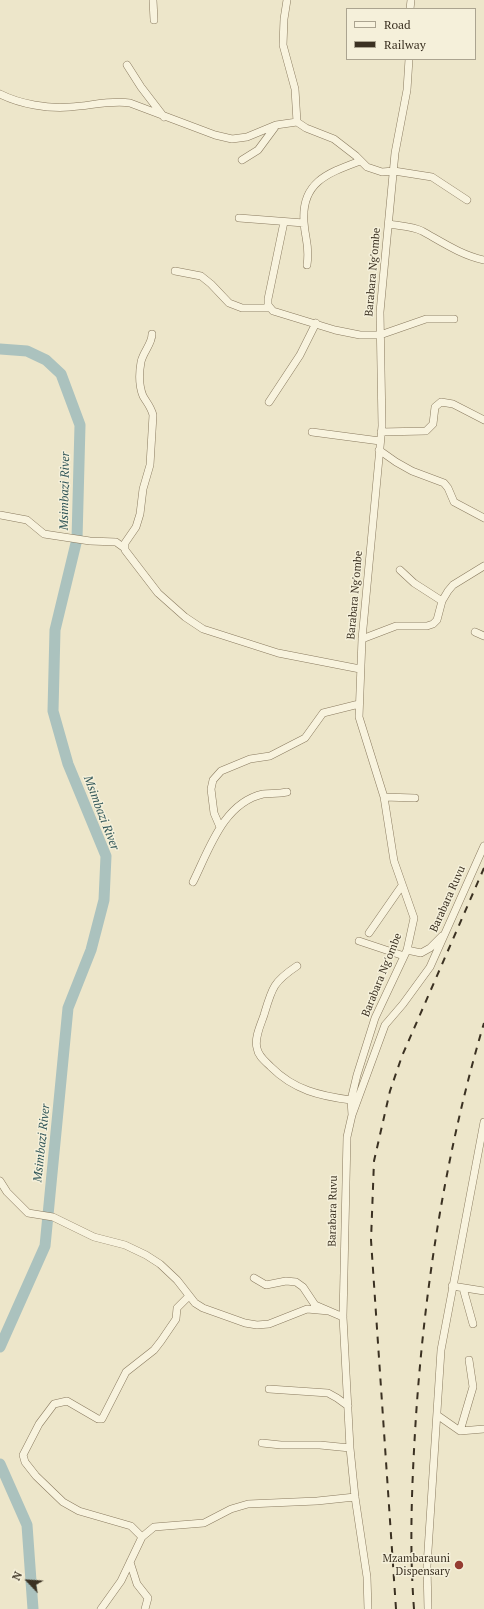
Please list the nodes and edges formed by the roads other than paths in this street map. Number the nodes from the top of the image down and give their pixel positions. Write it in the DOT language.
graph roads {
  1 [pos="153,0"];
  2 [pos="287,0"];
  3 [pos="154,20"];
  4 [pos="409,60"];
  5 [pos="127,65"];
  6 [pos="0,94"];
  7 [pos="165,117"];
  8 [pos="297,122"];
  9 [pos="276,125"];
  10 [pos="242,160"];
  11 [pos="360,161"];
  12 [pos="394,171"];
  13 [pos="467,200"];
  14 [pos="240,218"];
  15 [pos="284,222"];
  16 [pos="304,223"];
  17 [pos="389,224"];
  18 [pos="484,260"];
  19 [pos="307,265"];
  20 [pos="176,270"];
  21 [pos="270,308"];
  22 [pos="454,319"];
  23 [pos="316,323"];
  24 [pos="152,334"];
  25 [pos="380,334"];
  26 [pos="270,402"];
  27 [pos="484,420"];
  28 [pos="312,432"];
  29 [pos="381,432"];
  30 [pos="380,441"];
  31 [pos="379,450"];
  32 [pos="0,515"];
  33 [pos="484,518"];
  34 [pos="123,547"];
  35 [pos="484,566"];
  36 [pos="400,570"];
  37 [pos="442,601"];
  38 [pos="475,632"];
  39 [pos="484,636"];
  40 [pos="362,639"];
  41 [pos="360,670"];
  42 [pos="359,704"];
  43 [pos="287,792"];
  44 [pos="384,797"];
  45 [pos="415,798"];
  46 [pos="220,828"];
  47 [pos="484,846"];
  48 [pos="193,882"];
  49 [pos="402,887"];
  50 [pos="369,933"];
  51 [pos="445,933"];
  52 [pos="359,942"];
  53 [pos="405,953"];
  54 [pos="297,966"];
  55 [pos="351,1100"];
  56 [pos="352,1115"];
  57 [pos="484,1122"];
  58 [pos="0,1181"];
  59 [pos="254,1278"];
  60 [pos="452,1286"];
  61 [pos="463,1288"];
  62 [pos="484,1291"];
  63 [pos="190,1296"];
  64 [pos="329,1311"];
  65 [pos="343,1317"];
  66 [pos="473,1324"];
  67 [pos="469,1360"];
  68 [pos="269,1389"];
  69 [pos="348,1406"];
  70 [pos="437,1415"];
  71 [pos="484,1429"];
  72 [pos="460,1431"];
  73 [pos="262,1443"];
  74 [pos="350,1448"];
  75 [pos="355,1497"];
  76 [pos="142,1537"];
  77 [pos="130,1562"];
  78 [pos="101,1609"];
  79 [pos="145,1609"];
  80 [pos="368,1609"];
  81 [pos="428,1609"];
  1 -- 3 [label="street"];
  2 -- 8 [label="street"];
  4 -- 12 [label="street, Barabara Ng'ombe"];
  5 -- 7 [label="street"];
  6 -- 7 [label="street"];
  7 -- 9 [label="street"];
  8 -- 9 [label="street"];
  8 -- 11 [label="street"];
  9 -- 10 [label="street"];
  11 -- 12 [label="street"];
  11 -- 16 [label="street"];
  12 -- 13 [label="street"];
  12 -- 17 [label="street, Barabara Ng'ombe"];
  14 -- 15 [label="street"];
  15 -- 16 [label="street"];
  15 -- 21 [label="street"];
  16 -- 19 [label="street"];
  17 -- 18 [label="street"];
  17 -- 25 [label="street, Barabara Ng'ombe"];
  20 -- 21 [label="street"];
  21 -- 23 [label="street"];
  22 -- 25 [label="street"];
  23 -- 25 [label="street"];
  23 -- 26 [label="street"];
  24 -- 34 [label="street"];
  25 -- 29 [label="street, Barabara Ng'ombe"];
  27 -- 29 [label="street"];
  28 -- 30 [label="street"];
  29 -- 30 [label="street, Barabara Ng'ombe"];
  30 -- 31 [label="street, Barabara Ng'ombe"];
  31 -- 33 [label="street"];
  31 -- 40 [label="street, Barabara Ng'ombe"];
  32 -- 34 [label="street"];
  34 -- 41 [label="street"];
  35 -- 37 [label="street"];
  36 -- 37 [label="street"];
  37 -- 40 [label="street"];
  38 -- 39 [label="street"];
  40 -- 41 [label="street, Barabara Ng'ombe"];
  41 -- 42 [label="street, Barabara Ng'ombe"];
  42 -- 44 [label="street, Barabara Ng'ombe"];
  42 -- 46 [label="street"];
  43 -- 46 [label="street"];
  44 -- 45 [label="street"];
  44 -- 49 [label="street, Barabara Ng'ombe"];
  46 -- 48 [label="street"];
  47 -- 51 [label="street, Barabara Ruvu"];
  49 -- 50 [label="street"];
  49 -- 53 [label="street, Barabara Ng'ombe"];
  51 -- 53 [label="street"];
  51 -- 56 [label="street, Barabara Ruvu"];
  52 -- 53 [label="street"];
  53 -- 55 [label="street, Barabara Ng'ombe"];
  54 -- 55 [label="street"];
  55 -- 56 [label="street, Barabara Ng'ombe"];
  56 -- 65 [label="street, Barabara Ruvu"];
  57 -- 60 [label="street"];
  58 -- 63 [label="street"];
  59 -- 64 [label="street"];
  60 -- 61 [label="street"];
  60 -- 70 [label="street"];
  61 -- 62 [label="street"];
  61 -- 66 [label="street"];
  63 -- 64 [label="street"];
  63 -- 76 [label="street"];
  64 -- 65 [label="street"];
  65 -- 69 [label="street, Barabara Ruvu"];
  67 -- 72 [label="street"];
  68 -- 69 [label="street"];
  69 -- 74 [label="street, Barabara Ruvu"];
  70 -- 72 [label="street"];
  70 -- 81 [label="street"];
  71 -- 72 [label="street"];
  73 -- 74 [label="street"];
  74 -- 75 [label="street, Barabara Ruvu"];
  75 -- 76 [label="street"];
  75 -- 80 [label="street, Barabara Ruvu"];
  76 -- 77 [label="street"];
  77 -- 78 [label="street"];
  77 -- 79 [label="street"];
}
